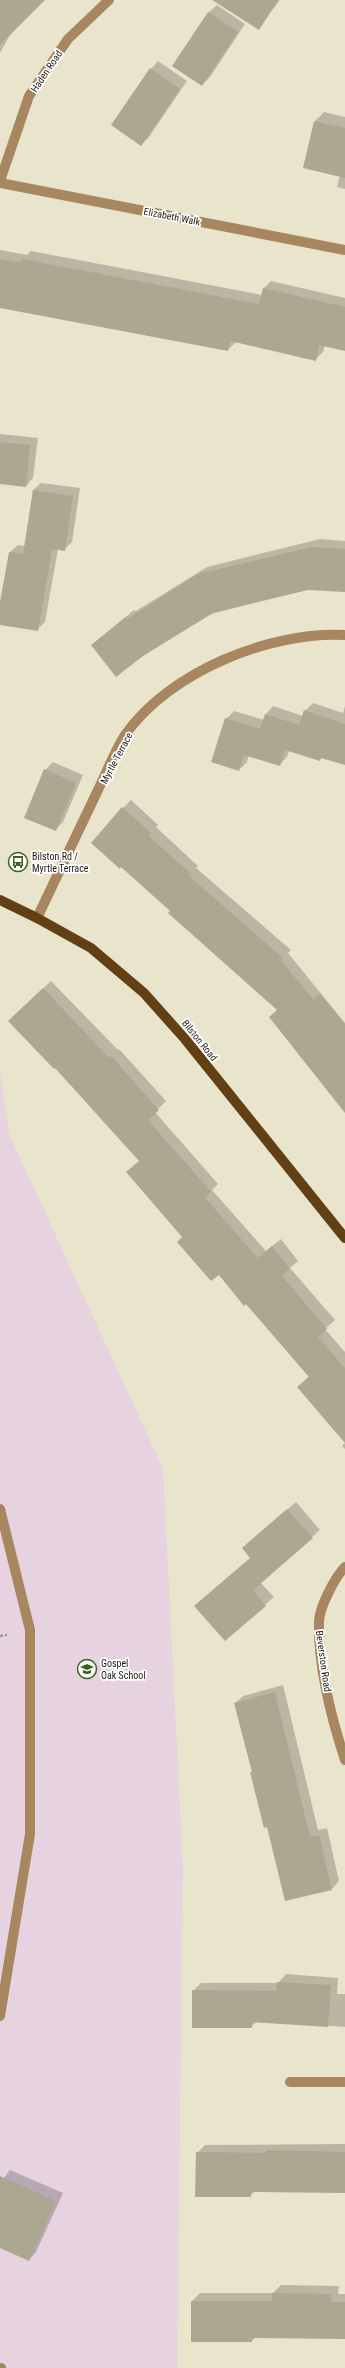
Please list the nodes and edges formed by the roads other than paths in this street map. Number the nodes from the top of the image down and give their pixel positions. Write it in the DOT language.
graph roads {
  1 [pos="109,0"];
  2 [pos="0,182"];
  3 [pos="345,250"];
  4 [pos="345,635"];
  5 [pos="0,900"];
  6 [pos="37,918"];
  7 [pos="345,1238"];
  8 [pos="0,1509"];
  9 [pos="345,1567"];
  10 [pos="345,1760"];
  11 [pos="0,2016"];
  12 [pos="290,2082"];
  13 [pos="345,2082"];
  1 -- 2 [label="street, Haden Road"];
  2 -- 3 [label="street, Elizabeth Walk"];
  4 -- 6 [label="street, Myrtle Terrace"];
  5 -- 6 [label="main road, Bilston Road"];
  6 -- 7 [label="main road, Bilston Road"];
  8 -- 11 [label="street"];
  9 -- 10 [label="street, Beverston Road"];
  12 -- 13 [label="street"];
}
